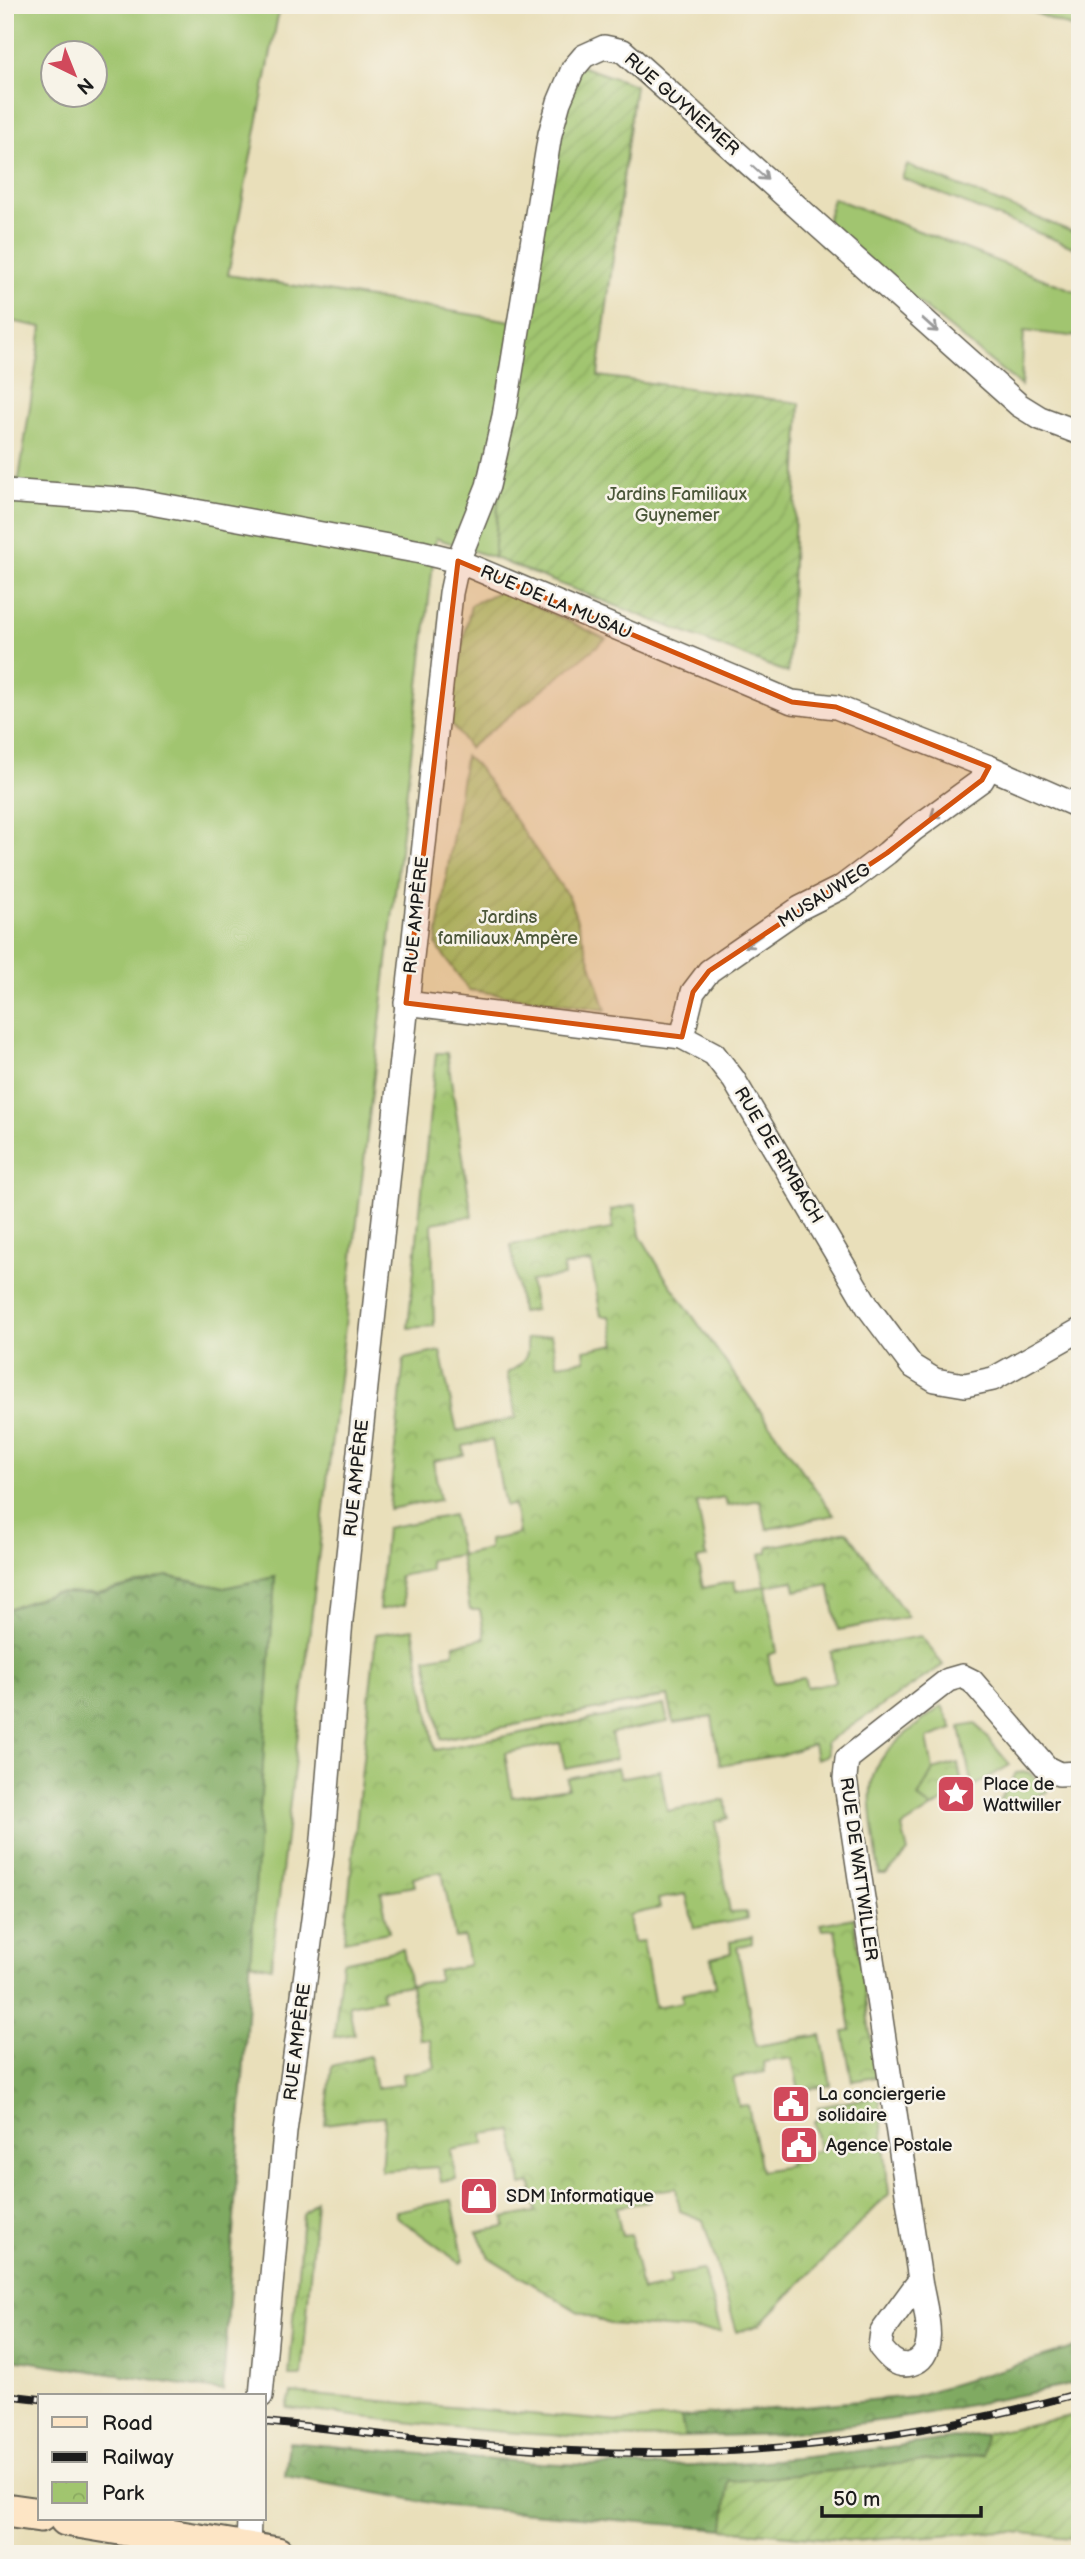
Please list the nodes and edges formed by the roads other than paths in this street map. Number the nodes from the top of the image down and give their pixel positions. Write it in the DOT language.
graph roads {
  1 [pos="1080,433"];
  2 [pos="5,491"];
  3 [pos="458,561"];
  4 [pos="989,767"];
  5 [pos="1080,807"];
  6 [pos="406,1003"];
  7 [pos="682,1037"];
  8 [pos="1080,1330"];
  9 [pos="1080,1773"];
  10 [pos="920,2280"];
  11 [pos="261,2394"];
  12 [pos="5,2510"];
  13 [pos="38,2515"];
  14 [pos="75,2520"];
  15 [pos="258,2540"];
  3 -- 1 [label="street, RUE GUYNEMER, one-way"];
  2 -- 3 [label="street, RUE DE LA MUSAU"];
  3 -- 4 [label="street, RUE DE LA MUSAU"];
  3 -- 6 [label="street, RUE AMPÈRE"];
  4 -- 5 [label="street, RUE DE LA MUSAU"];
  4 -- 7 [label="street, MUSAUWEG, one-way"];
  6 -- 7 [label="street, RUE DE RIMBACH"];
  6 -- 11 [label="street, RUE AMPÈRE"];
  7 -- 8 [label="street, RUE DE RIMBACH"];
  9 -- 10 [label="street, RUE DE WATTWILLER"];
  12 -- 13 [label="main road"];
  14 -- 15 [label="main road"];
}
